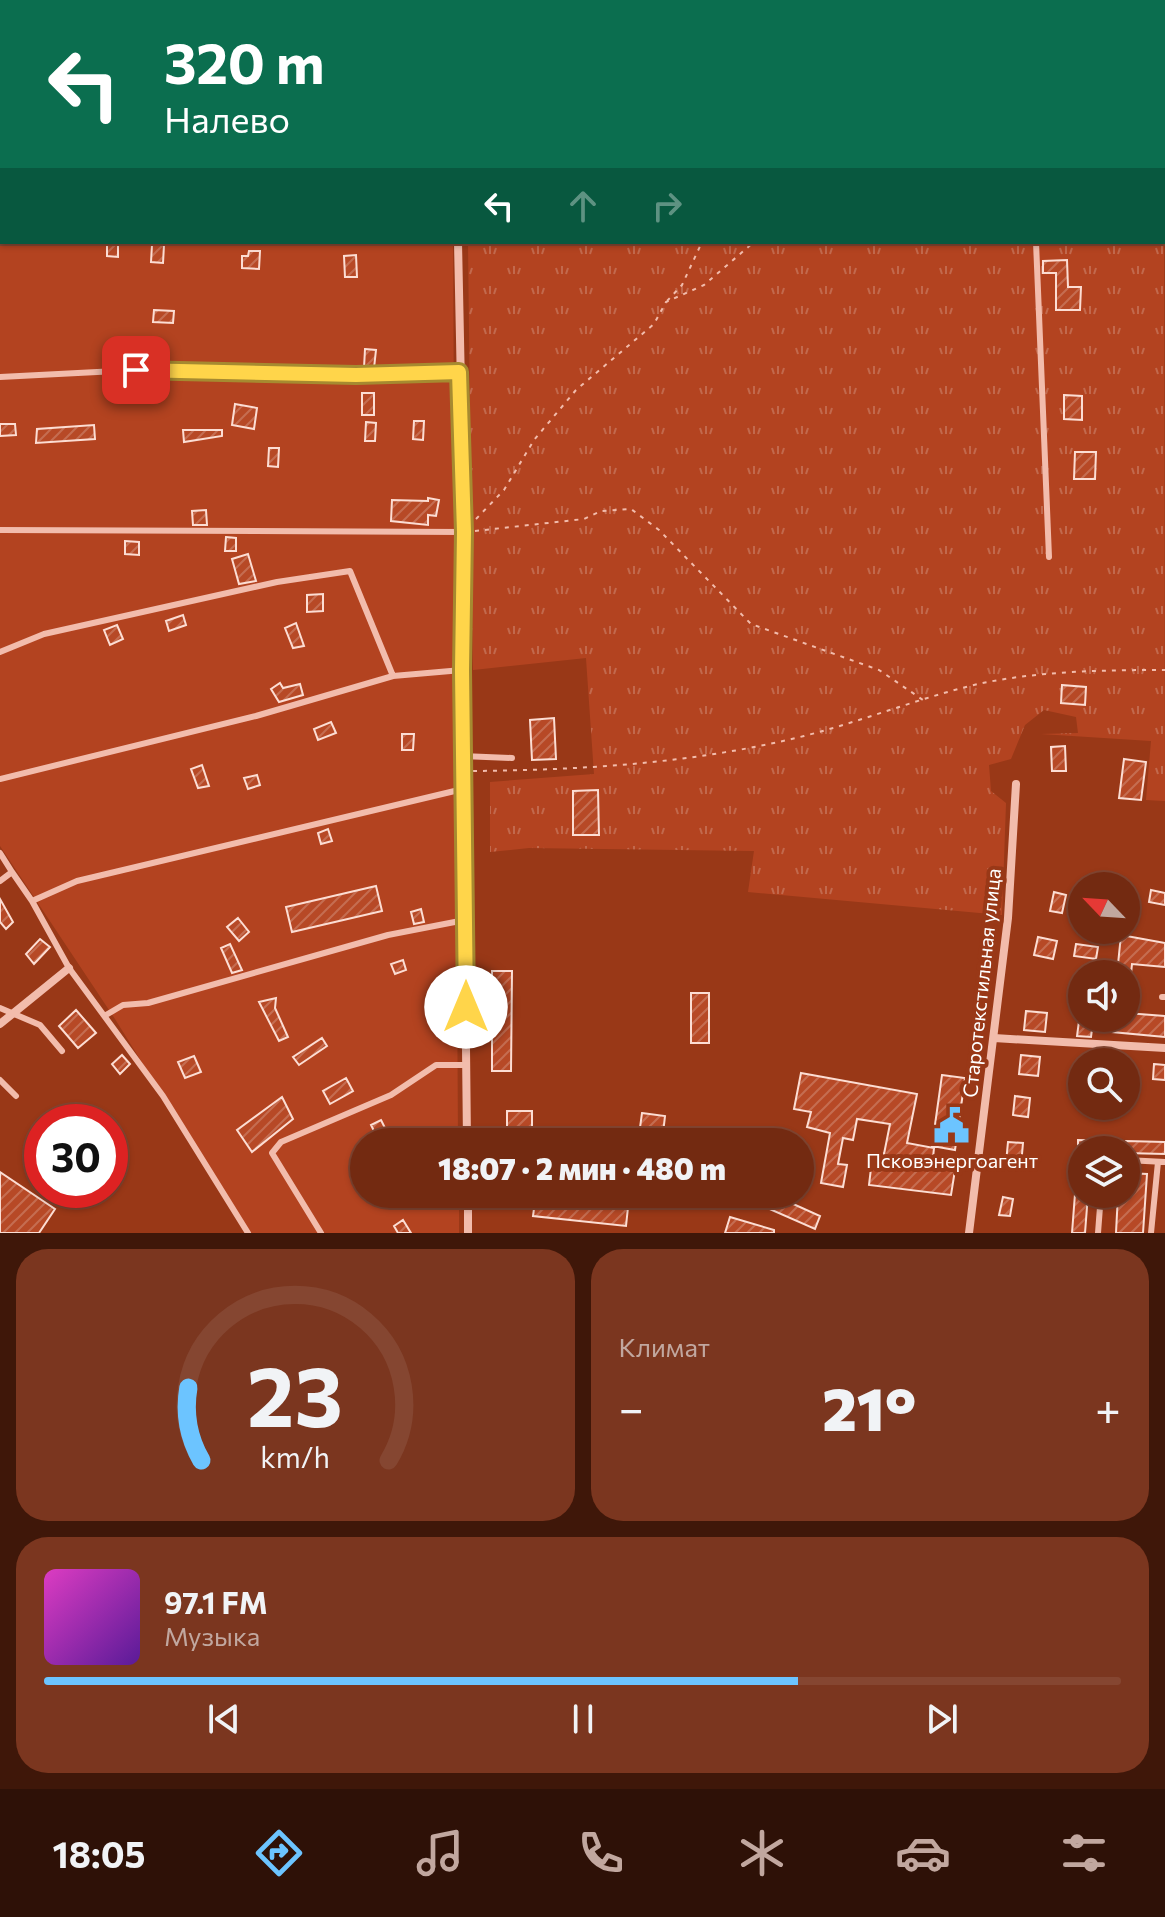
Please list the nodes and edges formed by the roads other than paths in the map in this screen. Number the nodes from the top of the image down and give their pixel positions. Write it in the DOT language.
graph roads {
  1 [pos="458,244"];
  2 [pos="1036,244"];
  3 [pos="459,372"];
  4 [pos="0,377"];
  5 [pos="0,530"];
  6 [pos="464,532"];
  7 [pos="1049,557"];
  8 [pos="0,652"];
  9 [pos="462,670"];
  10 [pos="393,676"];
  11 [pos="462,756"];
  12 [pos="512,758"];
  13 [pos="0,779"];
  14 [pos="1016,784"];
  15 [pos="463,789"];
  16 [pos="0,853"];
  17 [pos="12,872"];
  18 [pos="0,881"];
  19 [pos="32,901"];
  20 [pos="466,920"];
  21 [pos="69,968"];
  22 [pos="0,1008"];
  23 [pos="13,1013"];
  24 [pos="106,1015"];
  25 [pos="0,1024"];
  26 [pos="994,1038"];
  27 [pos="1165,1048"];
  28 [pos="62,1051"];
  29 [pos="466,1065"];
  30 [pos="0,1080"];
  31 [pos="16,1096"];
  32 [pos="467,1128"];
  33 [pos="1140,1161"];
  34 [pos="1161,1162"];
  35 [pos="468,1208"];
  36 [pos="1100,1208"];
  37 [pos="248,1233"];
  38 [pos="321,1233"];
  39 [pos="468,1233"];
  40 [pos="969,1233"];
  41 [pos="1098,1233"];
  42 [pos="1151,1233"];
  1 -- 3 [label="street"];
  2 -- 7 [label="lane"];
  3 -- 4 [label="lane"];
  3 -- 6 [label="street"];
  5 -- 6 [label="lane"];
  6 -- 9 [label="street"];
  8 -- 10 [label="lane"];
  9 -- 10 [label="lane"];
  9 -- 11 [label="street"];
  10 -- 13 [label="lane"];
  11 -- 12 [label="lane"];
  11 -- 15 [label="street"];
  14 -- 26 [label="street, Старотекстильная улица"];
  15 -- 19 [label="lane"];
  15 -- 20 [label="street"];
  16 -- 17 [label="lane"];
  17 -- 18 [label="lane"];
  17 -- 19 [label="lane"];
  19 -- 21 [label="lane"];
  20 -- 24 [label="lane"];
  20 -- 29 [label="street"];
  21 -- 23 [label="street"];
  21 -- 24 [label="lane"];
  22 -- 23 [label="lane"];
  23 -- 25 [label="street"];
  23 -- 28 [label="lane"];
  24 -- 37 [label="lane"];
  26 -- 27 [label="street"];
  26 -- 40 [label="street, Старотекстильная улица"];
  29 -- 32 [label="street"];
  29 -- 38 [label="lane"];
  30 -- 31 [label="lane"];
  33 -- 34 [label="lane"];
  34 -- 42 [label="lane"];
  35 -- 39 [label="street"];
  36 -- 41 [label="lane"];
}
